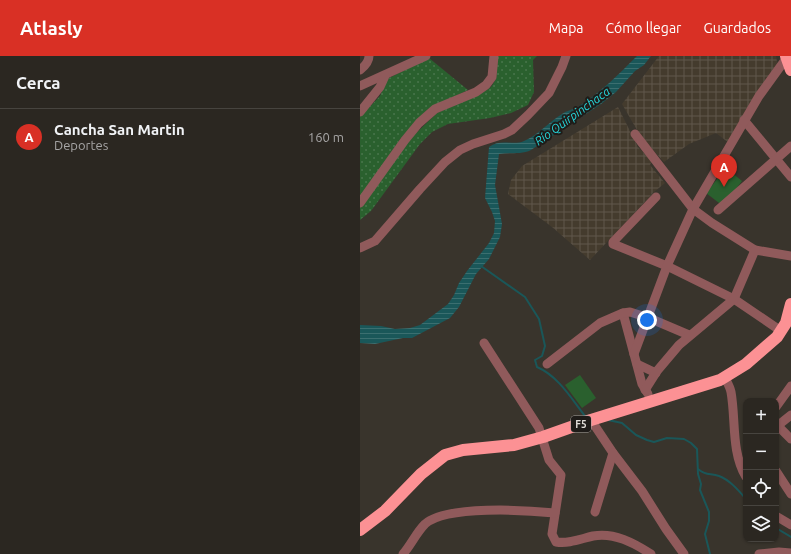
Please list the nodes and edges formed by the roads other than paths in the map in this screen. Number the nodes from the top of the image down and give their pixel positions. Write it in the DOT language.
graph roads {
  1 [pos="369,56"];
  2 [pos="426,56"];
  3 [pos="494,56"];
  4 [pos="566,56"];
  5 [pos="787,57"];
  6 [pos="360,70"];
  7 [pos="791,70"];
  8 [pos="385,76"];
  9 [pos="360,86"];
  10 [pos="360,112"];
  11 [pos="744,120"];
  12 [pos="635,134"];
  13 [pos="791,146"];
  14 [pos="777,159"];
  15 [pos="791,177"];
  16 [pos="656,197"];
  17 [pos="360,203"];
  18 [pos="693,209"];
  19 [pos="718,210"];
  20 [pos="360,248"];
  21 [pos="755,250"];
  22 [pos="791,256"];
  23 [pos="667,266"];
  24 [pos="734,299"];
  25 [pos="791,304"];
  26 [pos="623,313"];
  27 [pos="649,318"];
  28 [pos="781,331"];
  29 [pos="689,335"];
  30 [pos="484,343"];
  31 [pos="634,354"];
  32 [pos="548,364"];
  33 [pos="637,364"];
  34 [pos="656,373"];
  35 [pos="725,378"];
  36 [pos="791,386"];
  37 [pos="645,390"];
  38 [pos="652,402"];
  39 [pos="779,403"];
  40 [pos="791,415"];
  41 [pos="591,420"];
  42 [pos="779,424"];
  43 [pos="779,428"];
  44 [pos="543,437"];
  45 [pos="791,439"];
  46 [pos="613,453"];
  47 [pos="743,472"];
  48 [pos="779,476"];
  49 [pos="791,494"];
  50 [pos="595,512"];
  51 [pos="555,513"];
  52 [pos="779,518"];
  53 [pos="791,525"];
  54 [pos="360,530"];
  55 [pos="791,553"];
  56 [pos="403,554"];
  57 [pos="651,554"];
  58 [pos="684,554"];
  59 [pos="759,554"];
  1 -- 6 [label="street"];
  2 -- 8 [label="street"];
  3 -- 17 [label="street"];
  4 -- 20 [label="street"];
  5 -- 7 [label="highway"];
  5 -- 11 [label="street"];
  8 -- 9 [label="street"];
  8 -- 10 [label="street"];
  11 -- 14 [label="street"];
  11 -- 18 [label="street"];
  12 -- 18 [label="street"];
  13 -- 14 [label="street"];
  14 -- 15 [label="street"];
  14 -- 19 [label="street"];
  16 -- 23 [label="street"];
  18 -- 21 [label="street"];
  18 -- 23 [label="street"];
  21 -- 22 [label="street"];
  21 -- 24 [label="street"];
  23 -- 24 [label="street"];
  23 -- 27 [label="street"];
  24 -- 28 [label="street"];
  24 -- 29 [label="street"];
  25 -- 28 [label="highway, F5"];
  26 -- 27 [label="street"];
  26 -- 31 [label="street"];
  26 -- 32 [label="street"];
  27 -- 29 [label="street"];
  27 -- 31 [label="street"];
  28 -- 35 [label="highway, F5"];
  29 -- 34 [label="street"];
  30 -- 44 [label="street"];
  31 -- 33 [label="street"];
  33 -- 34 [label="street"];
  33 -- 37 [label="street"];
  34 -- 37 [label="street"];
  35 -- 38 [label="highway, F5"];
  35 -- 47 [label="street"];
  36 -- 39 [label="street"];
  37 -- 38 [label="street"];
  38 -- 41 [label="highway, F5"];
  40 -- 42 [label="street"];
  41 -- 44 [label="highway, F5"];
  41 -- 46 [label="street"];
  43 -- 45 [label="street"];
  44 -- 51 [label="street"];
  44 -- 54 [label="highway, F5"];
  46 -- 50 [label="street"];
  46 -- 58 [label="street"];
  48 -- 49 [label="street"];
  51 -- 56 [label="street"];
  51 -- 57 [label="street"];
  52 -- 53 [label="street"];
  55 -- 59 [label="street"];
}
